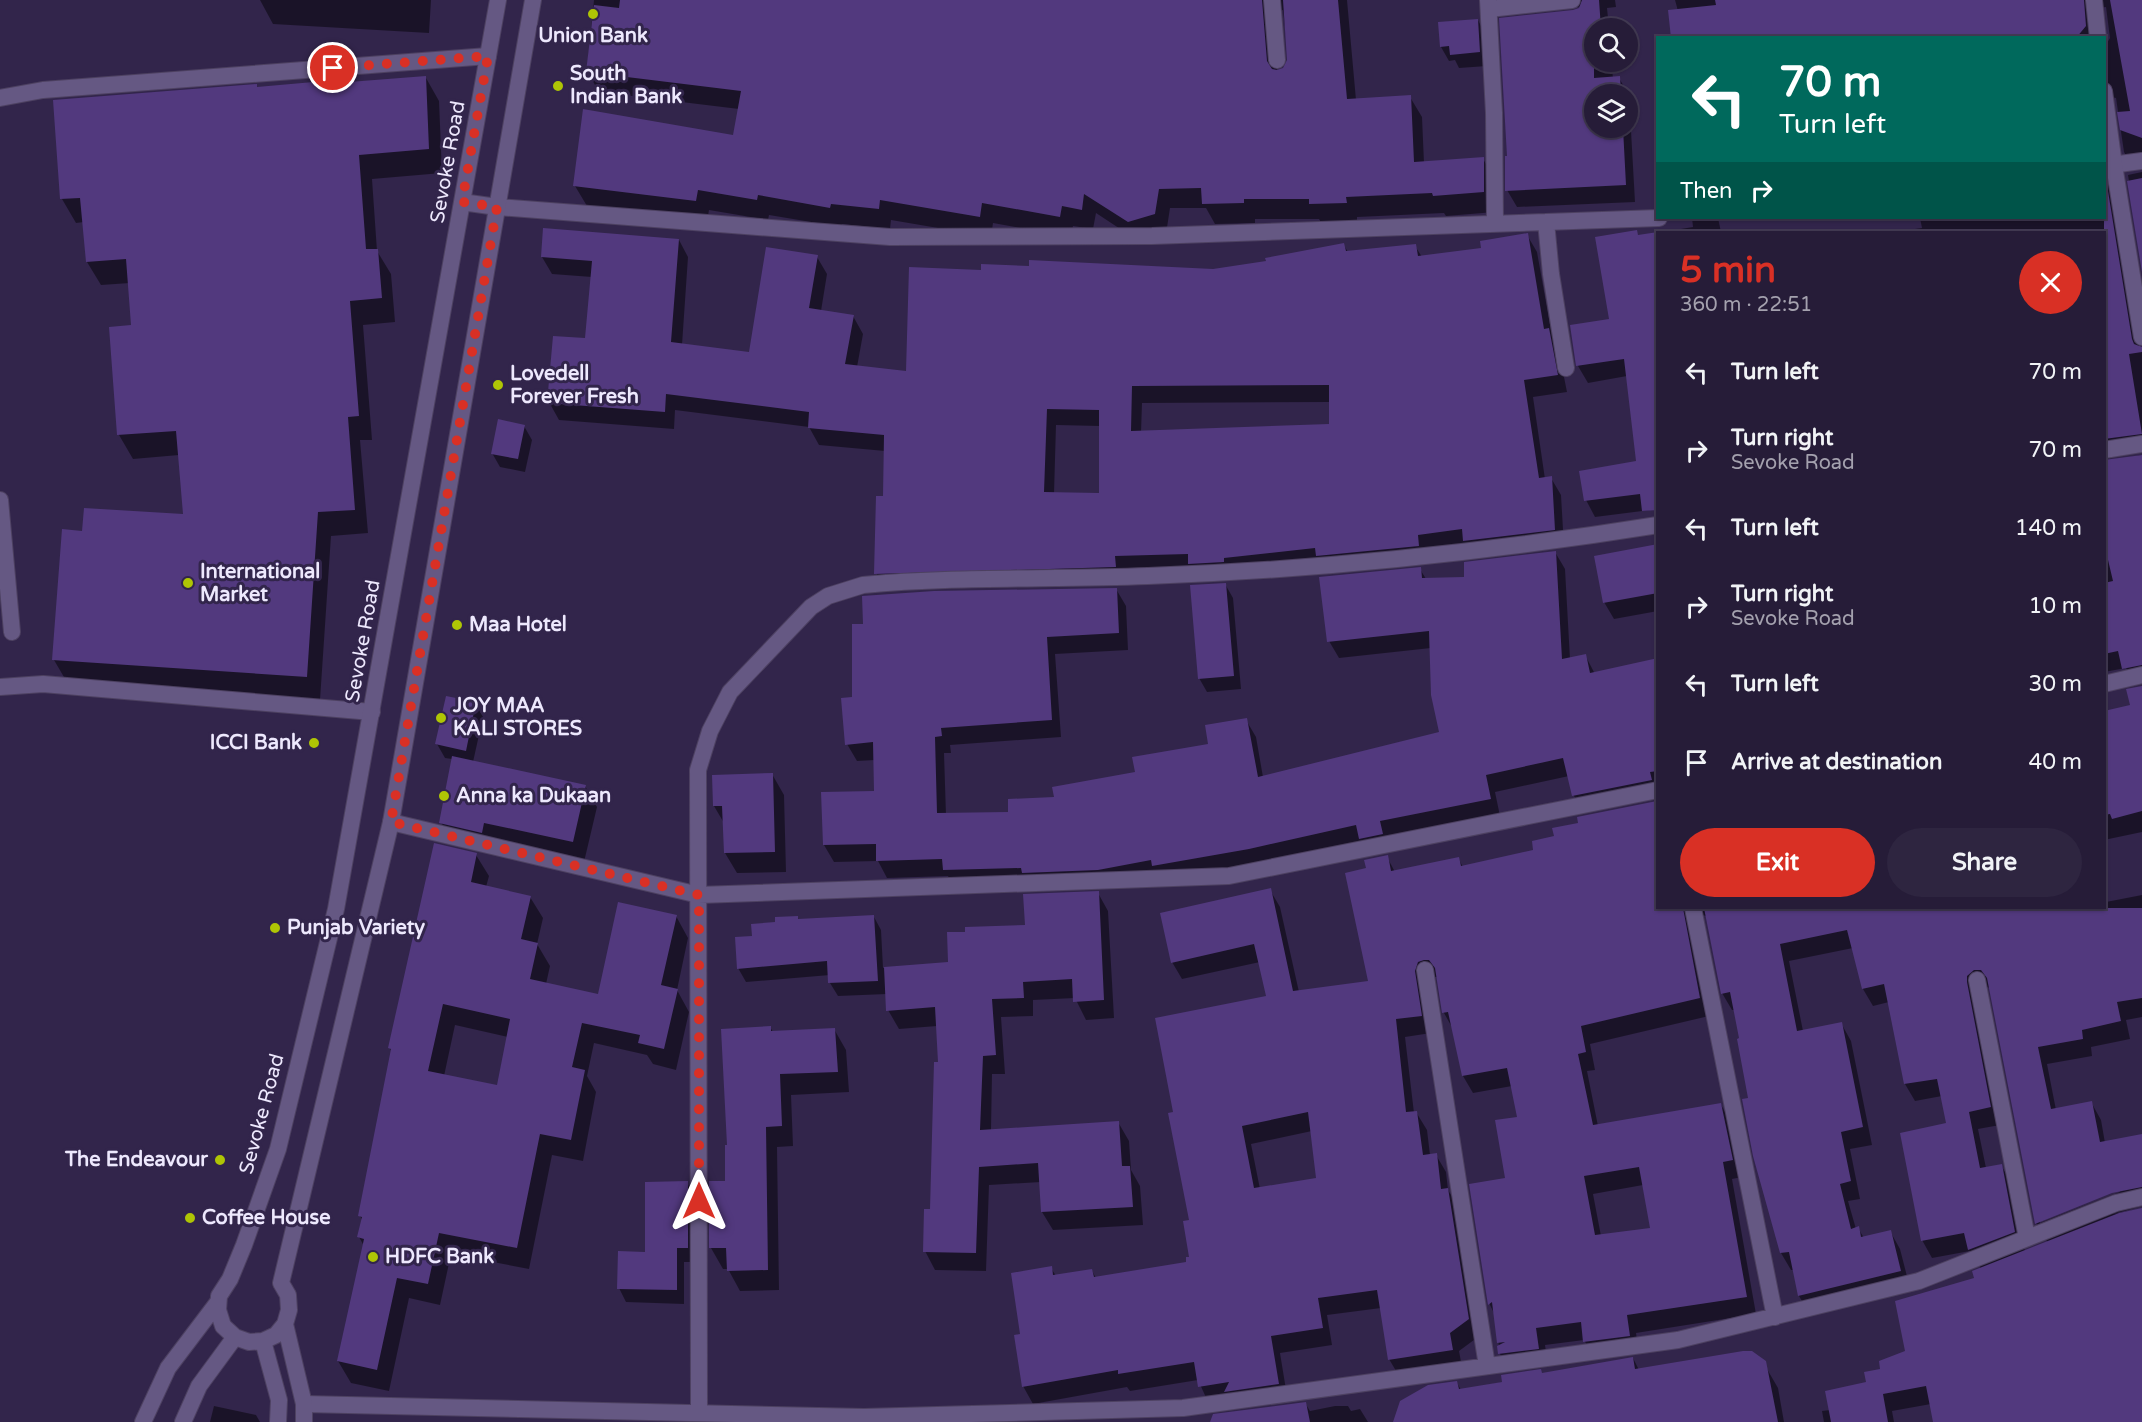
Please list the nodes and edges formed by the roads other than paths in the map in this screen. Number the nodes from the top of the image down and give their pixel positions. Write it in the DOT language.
graph roads {
  1 [pos="498,0"];
  2 [pos="533,0"];
  3 [pos="1272,0"];
  4 [pos="1572,0"];
  5 [pos="2094,0"];
  6 [pos="1489,4"];
  7 [pos="2098,36"];
  8 [pos="488,56"];
  9 [pos="1277,60"];
  10 [pos="0,98"];
  11 [pos="2106,121"];
  12 [pos="2142,161"];
  13 [pos="2109,166"];
  14 [pos="462,202"];
  15 [pos="497,207"];
  16 [pos="1656,218"];
  17 [pos="1546,222"];
  18 [pos="1496,224"];
  19 [pos="2142,337"];
  20 [pos="1566,368"];
  21 [pos="2142,444"];
  22 [pos="2106,450"];
  23 [pos="0,500"];
  24 [pos="1656,525"];
  25 [pos="12,632"];
  26 [pos="2142,675"];
  27 [pos="2106,684"];
  28 [pos="0,687"];
  29 [pos="372,711"];
  30 [pos="1656,790"];
  31 [pos="391,822"];
  32 [pos="699,895"];
  33 [pos="1693,909"];
  34 [pos="1425,970"];
  35 [pos="1977,980"];
  36 [pos="2142,1197"];
  37 [pos="2027,1238"];
  38 [pos="218,1302"];
  39 [pos="1775,1317"];
  40 [pos="285,1324"];
  41 [pos="235,1337"];
  42 [pos="263,1341"];
  43 [pos="1487,1365"];
  44 [pos="279,1400"];
  45 [pos="304,1404"];
  46 [pos="699,1413"];
  47 [pos="1184,1415"];
  48 [pos="864,1419"];
  49 [pos="143,1422"];
  50 [pos="183,1422"];
  51 [pos="278,1422"];
  52 [pos="303,1422"];
  1 -- 8 [label="street, Sevoke Road"];
  2 -- 15 [label="street"];
  3 -- 9 [label="street"];
  4 -- 6 [label="street"];
  5 -- 7 [label="street"];
  6 -- 18 [label="street"];
  8 -- 10 [label="street"];
  8 -- 14 [label="street, Sevoke Road"];
  11 -- 13 [label="street"];
  12 -- 13 [label="street"];
  13 -- 19 [label="street"];
  14 -- 15 [label="street"];
  14 -- 29 [label="street, Sevoke Road"];
  15 -- 18 [label="street"];
  15 -- 31 [label="street"];
  16 -- 17 [label="street"];
  17 -- 18 [label="street"];
  17 -- 20 [label="street"];
  21 -- 22 [label="street"];
  23 -- 25 [label="street"];
  24 -- 32 [label="street"];
  26 -- 27 [label="street"];
  28 -- 29 [label="street"];
  29 -- 38 [label="street, Sevoke Road"];
  30 -- 32 [label="street"];
  31 -- 32 [label="street"];
  31 -- 40 [label="street"];
  32 -- 46 [label="street"];
  33 -- 39 [label="street"];
  34 -- 43 [label="street"];
  35 -- 37 [label="street"];
  36 -- 37 [label="street"];
  37 -- 39 [label="street"];
  38 -- 41 [label="street"];
  38 -- 49 [label="street"];
  39 -- 43 [label="street"];
  40 -- 42 [label="street"];
  40 -- 45 [label="street"];
  41 -- 42 [label="street"];
  41 -- 50 [label="street"];
  42 -- 44 [label="street"];
  43 -- 47 [label="street"];
  44 -- 45 [label="street"];
  44 -- 51 [label="street"];
  45 -- 46 [label="street"];
  45 -- 52 [label="street"];
  46 -- 48 [label="street"];
  47 -- 48 [label="street"];
}
